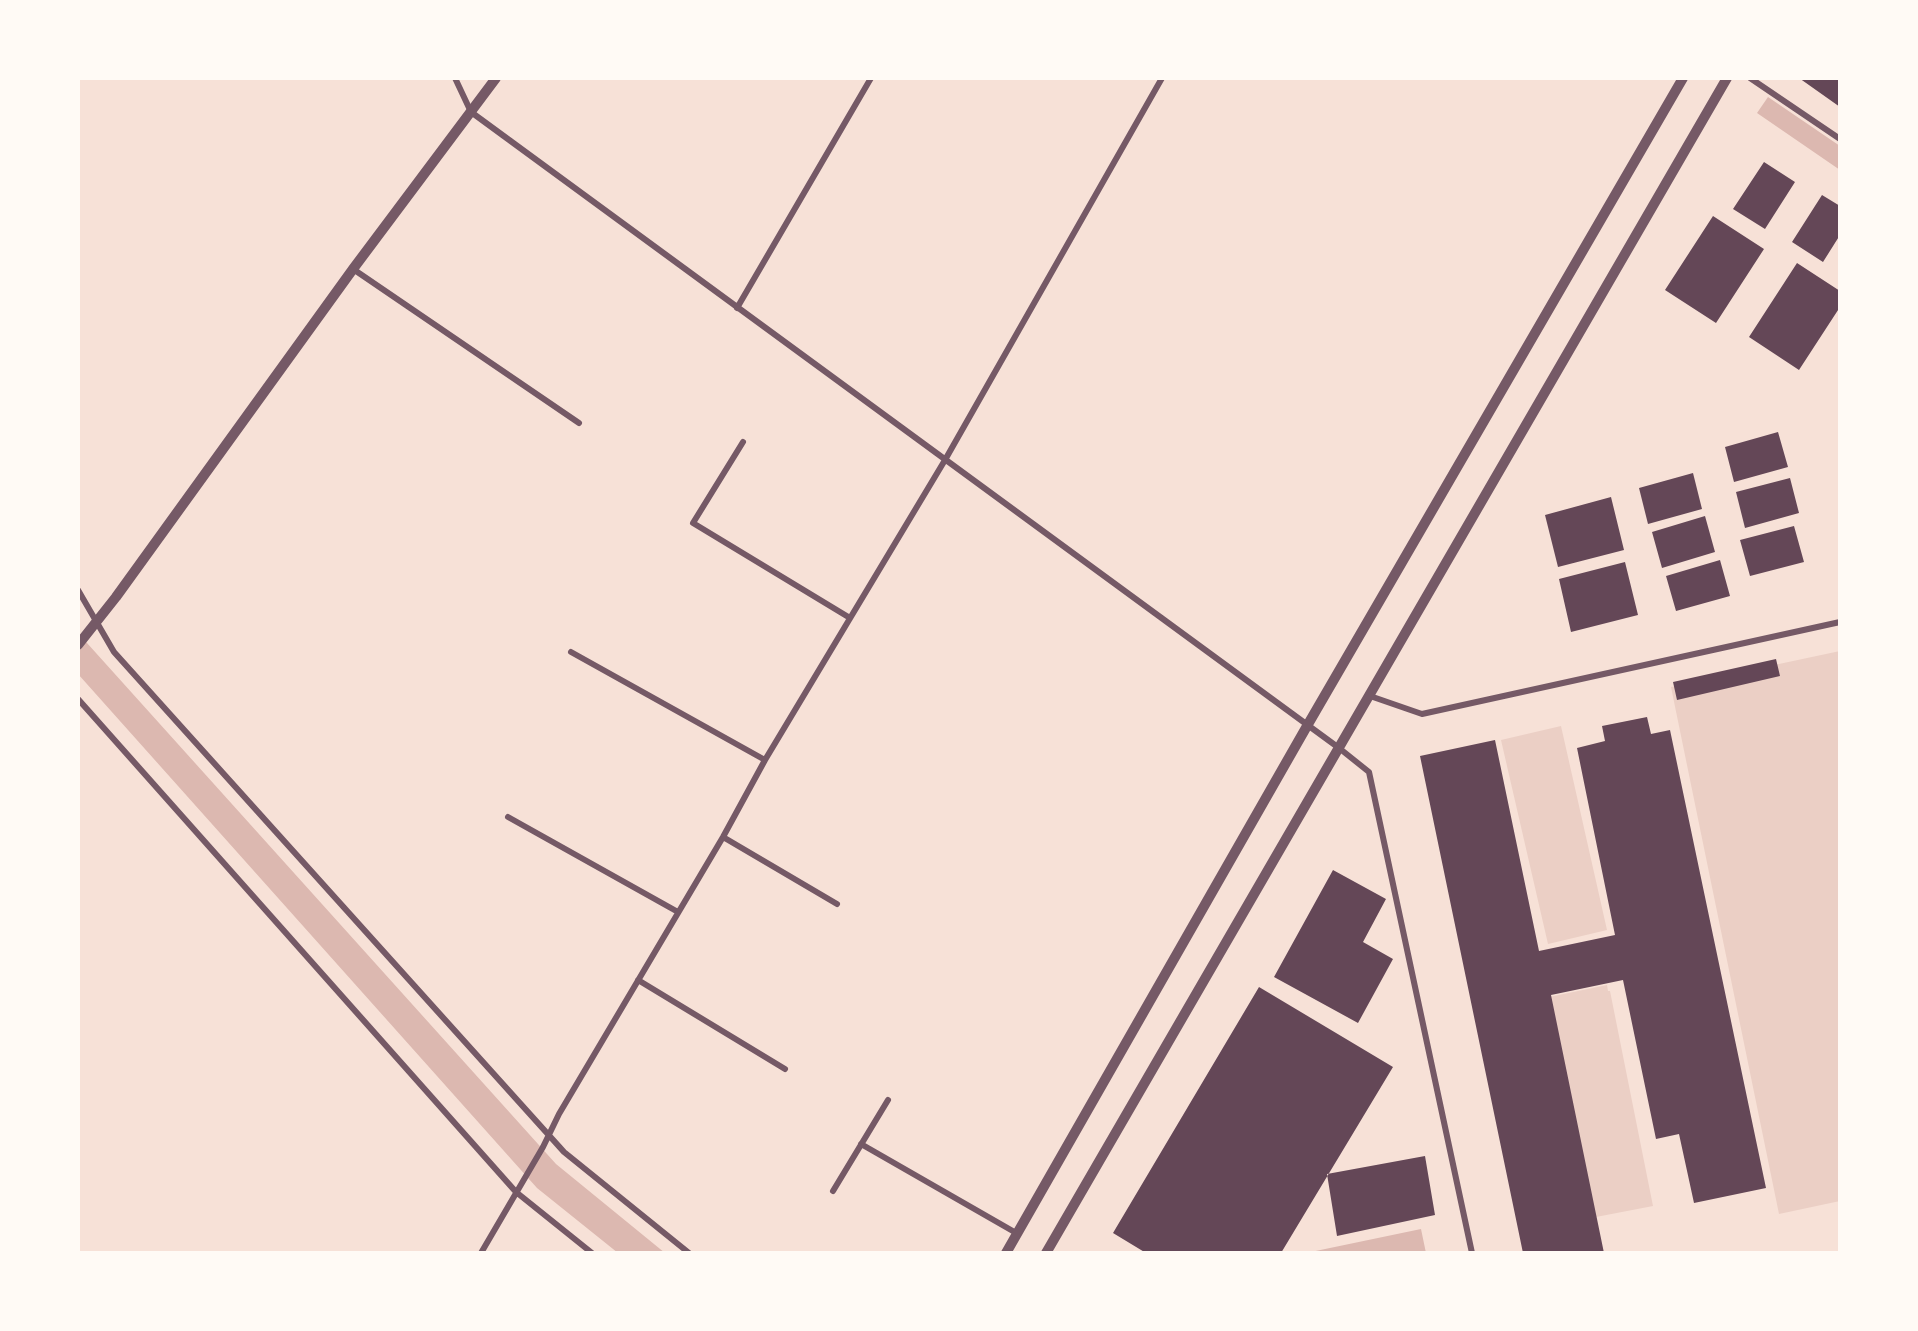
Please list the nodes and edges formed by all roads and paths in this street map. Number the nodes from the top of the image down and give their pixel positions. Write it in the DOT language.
graph roads {
  1 [pos="454,78"];
  2 [pos="496,78"];
  3 [pos="871,78"];
  4 [pos="1162,78"];
  5 [pos="1683,78"];
  6 [pos="1727,78"];
  7 [pos="1750,78"];
  8 [pos="471,112"];
  9 [pos="1840,140"];
  10 [pos="353,269"];
  11 [pos="737,308"];
  12 [pos="579,423"];
  13 [pos="743,442"];
  14 [pos="945,460"];
  15 [pos="78,590"];
  16 [pos="850,618"];
  17 [pos="96,622"];
  18 [pos="1840,622"];
  19 [pos="78,645"];
  20 [pos="570,652"];
  21 [pos="1370,696"];
  22 [pos="78,699"];
  23 [pos="1307,726"];
  24 [pos="1339,748"];
  25 [pos="765,760"];
  26 [pos="508,817"];
  27 [pos="723,837"];
  28 [pos="837,904"];
  29 [pos="678,912"];
  30 [pos="638,980"];
  31 [pos="785,1070"];
  32 [pos="888,1100"];
  33 [pos="549,1135"];
  34 [pos="861,1144"];
  35 [pos="833,1191"];
  36 [pos="516,1192"];
  37 [pos="1018,1234"];
  38 [pos="481,1253"];
  39 [pos="592,1253"];
  40 [pos="689,1253"];
  41 [pos="1006,1253"];
  42 [pos="1046,1253"];
  43 [pos="1472,1253"];
  1 -- 8 [label="street"];
  2 -- 8 [label="street"];
  3 -- 11 [label="street"];
  4 -- 14 [label="street"];
  5 -- 23 [label="street"];
  6 -- 21 [label="street"];
  7 -- 9 [label="street"];
  8 -- 10 [label="street"];
  8 -- 11 [label="street"];
  10 -- 12 [label="street"];
  10 -- 17 [label="street"];
  11 -- 14 [label="street"];
  13 -- 16 [label="street"];
  14 -- 16 [label="street"];
  14 -- 23 [label="street"];
  15 -- 17 [label="street"];
  16 -- 25 [label="street"];
  17 -- 19 [label="street"];
  17 -- 33 [label="street"];
  18 -- 21 [label="street"];
  20 -- 25 [label="street"];
  21 -- 24 [label="street"];
  22 -- 36 [label="street"];
  23 -- 24 [label="street"];
  23 -- 37 [label="street"];
  24 -- 42 [label="street"];
  24 -- 43 [label="street"];
  25 -- 27 [label="street"];
  26 -- 29 [label="street"];
  27 -- 28 [label="street"];
  27 -- 29 [label="street"];
  29 -- 30 [label="street"];
  30 -- 31 [label="street"];
  30 -- 33 [label="street"];
  32 -- 34 [label="street"];
  33 -- 36 [label="street"];
  33 -- 40 [label="street"];
  34 -- 35 [label="street"];
  34 -- 37 [label="street"];
  36 -- 38 [label="street"];
  36 -- 39 [label="street"];
  37 -- 41 [label="street"];
}
